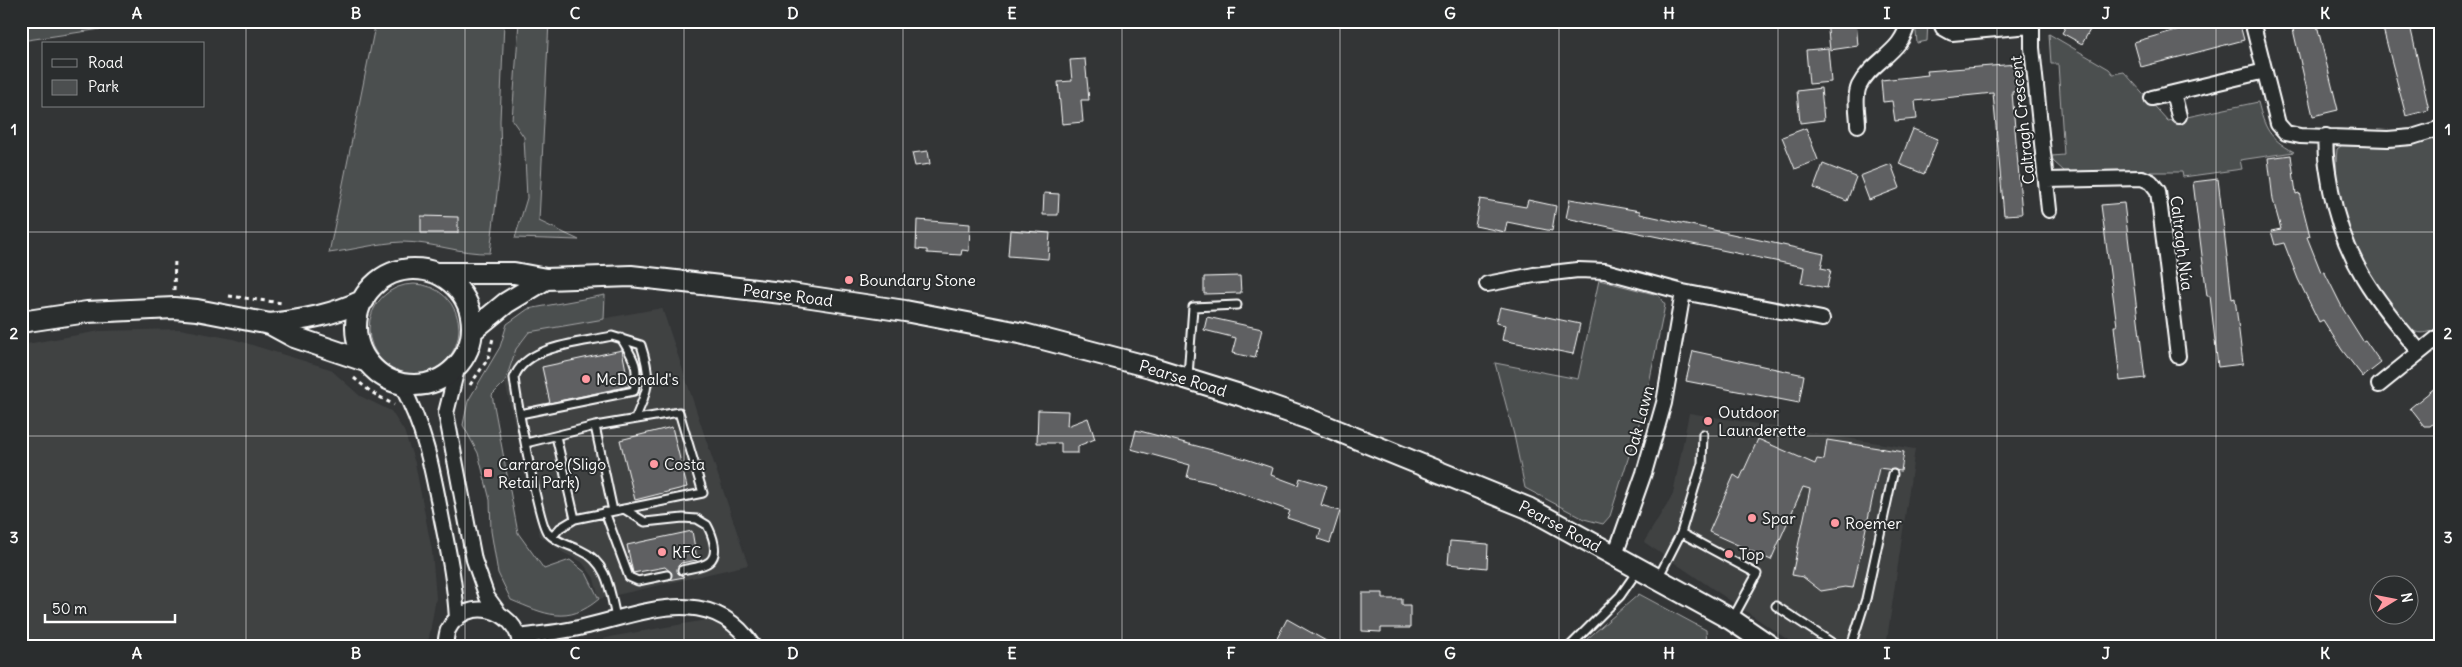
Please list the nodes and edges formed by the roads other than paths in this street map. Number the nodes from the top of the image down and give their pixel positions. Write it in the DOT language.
graph roads {
  1 [pos="1908,21"];
  2 [pos="1940,21"];
  3 [pos="2252,21"];
  4 [pos="2031,24"];
  5 [pos="2265,71"];
  6 [pos="2174,93"];
  7 [pos="2152,98"];
  8 [pos="2179,116"];
  9 [pos="1858,125"];
  10 [pos="2441,128"];
  11 [pos="2326,136"];
  12 [pos="2046,180"];
  13 [pos="2049,210"];
  14 [pos="438,273"];
  15 [pos="546,280"];
  16 [pos="1487,284"];
  17 [pos="1684,292"];
  18 [pos="364,300"];
  19 [pos="1237,305"];
  20 [pos="1822,319"];
  21 [pos="21,322"];
  22 [pos="270,324"];
  23 [pos="472,331"];
  24 [pos="2441,335"];
  25 [pos="621,338"];
  26 [pos="2420,352"];
  27 [pos="2178,356"];
  28 [pos="368,362"];
  29 [pos="458,365"];
  30 [pos="1188,379"];
  31 [pos="401,384"];
  32 [pos="2379,385"];
  33 [pos="520,414"];
  34 [pos="635,420"];
  35 [pos="595,426"];
  36 [pos="1703,434"];
  37 [pos="556,436"];
  38 [pos="526,443"];
  39 [pos="1893,474"];
  40 [pos="624,509"];
  41 [pos="614,511"];
  42 [pos="606,512"];
  43 [pos="575,519"];
  44 [pos="1681,533"];
  45 [pos="553,536"];
  46 [pos="1615,555"];
  47 [pos="1640,568"];
  48 [pos="682,570"];
  49 [pos="667,575"];
  50 [pos="1658,578"];
  51 [pos="1776,606"];
  52 [pos="498,612"];
  53 [pos="616,618"];
  54 [pos="457,619"];
  55 [pos="1732,620"];
  56 [pos="519,642"];
  57 [pos="445,646"];
  58 [pos="754,646"];
  59 [pos="1570,646"];
  60 [pos="1770,646"];
  61 [pos="1837,646"];
  62 [pos="1851,646"];
  1 -- 9 [label="street"];
  2 -- 4 [label="street, Caltragh Crescent"];
  3 -- 5 [label="street"];
  4 -- 12 [label="street, Caltragh Crescent"];
  5 -- 6 [label="street"];
  5 -- 11 [label="street"];
  6 -- 7 [label="street"];
  6 -- 8 [label="street"];
  10 -- 11 [label="street"];
  11 -- 26 [label="street"];
  12 -- 13 [label="street, Caltragh Crescent"];
  12 -- 27 [label="street, Caltragh Núa"];
  14 -- 15 [label="main road, Pearse Road"];
  14 -- 18 [label="main road"];
  14 -- 23 [label="main road"];
  15 -- 23 [label="main road, Pearse Road"];
  15 -- 30 [label="main road, Pearse Road"];
  16 -- 17 [label="street"];
  17 -- 20 [label="street"];
  17 -- 46 [label="street, Oak Lawn"];
  18 -- 22 [label="main road"];
  18 -- 28 [label="main road"];
  19 -- 30 [label="lane"];
  21 -- 22 [label="main road"];
  22 -- 28 [label="main road"];
  23 -- 29 [label="main road"];
  24 -- 26 [label="street"];
  25 -- 33 [label="lane"];
  25 -- 33 [label="lane"];
  25 -- 34 [label="lane"];
  26 -- 32 [label="street"];
  28 -- 31 [label="main road"];
  29 -- 31 [label="main road"];
  29 -- 52 [label="street"];
  30 -- 46 [label="main road, Pearse Road"];
  31 -- 54 [label="street"];
  33 -- 38 [label="lane"];
  34 -- 35 [label="lane"];
  34 -- 40 [label="lane"];
  35 -- 37 [label="lane"];
  35 -- 41 [label="lane"];
  36 -- 44 [label="lane"];
  37 -- 38 [label="lane"];
  37 -- 43 [label="lane"];
  38 -- 45 [label="lane"];
  39 -- 62 [label="lane"];
  40 -- 41 [label="lane"];
  40 -- 48 [label="lane"];
  41 -- 42 [label="lane"];
  42 -- 43 [label="lane"];
  42 -- 49 [label="lane"];
  43 -- 45 [label="lane"];
  44 -- 50 [label="lane"];
  44 -- 55 [label="lane"];
  45 -- 53 [label="lane"];
  46 -- 47 [label="main road, Pearse Road"];
  47 -- 50 [label="main road, Pearse Road"];
  47 -- 59 [label="lane"];
  50 -- 55 [label="main road, Pearse Road"];
  51 -- 61 [label="lane"];
  52 -- 54 [label="street"];
  52 -- 56 [label="street"];
  53 -- 56 [label="street"];
  53 -- 58 [label="street"];
  54 -- 57 [label="street"];
  55 -- 60 [label="main road, Pearse Road"];
}
